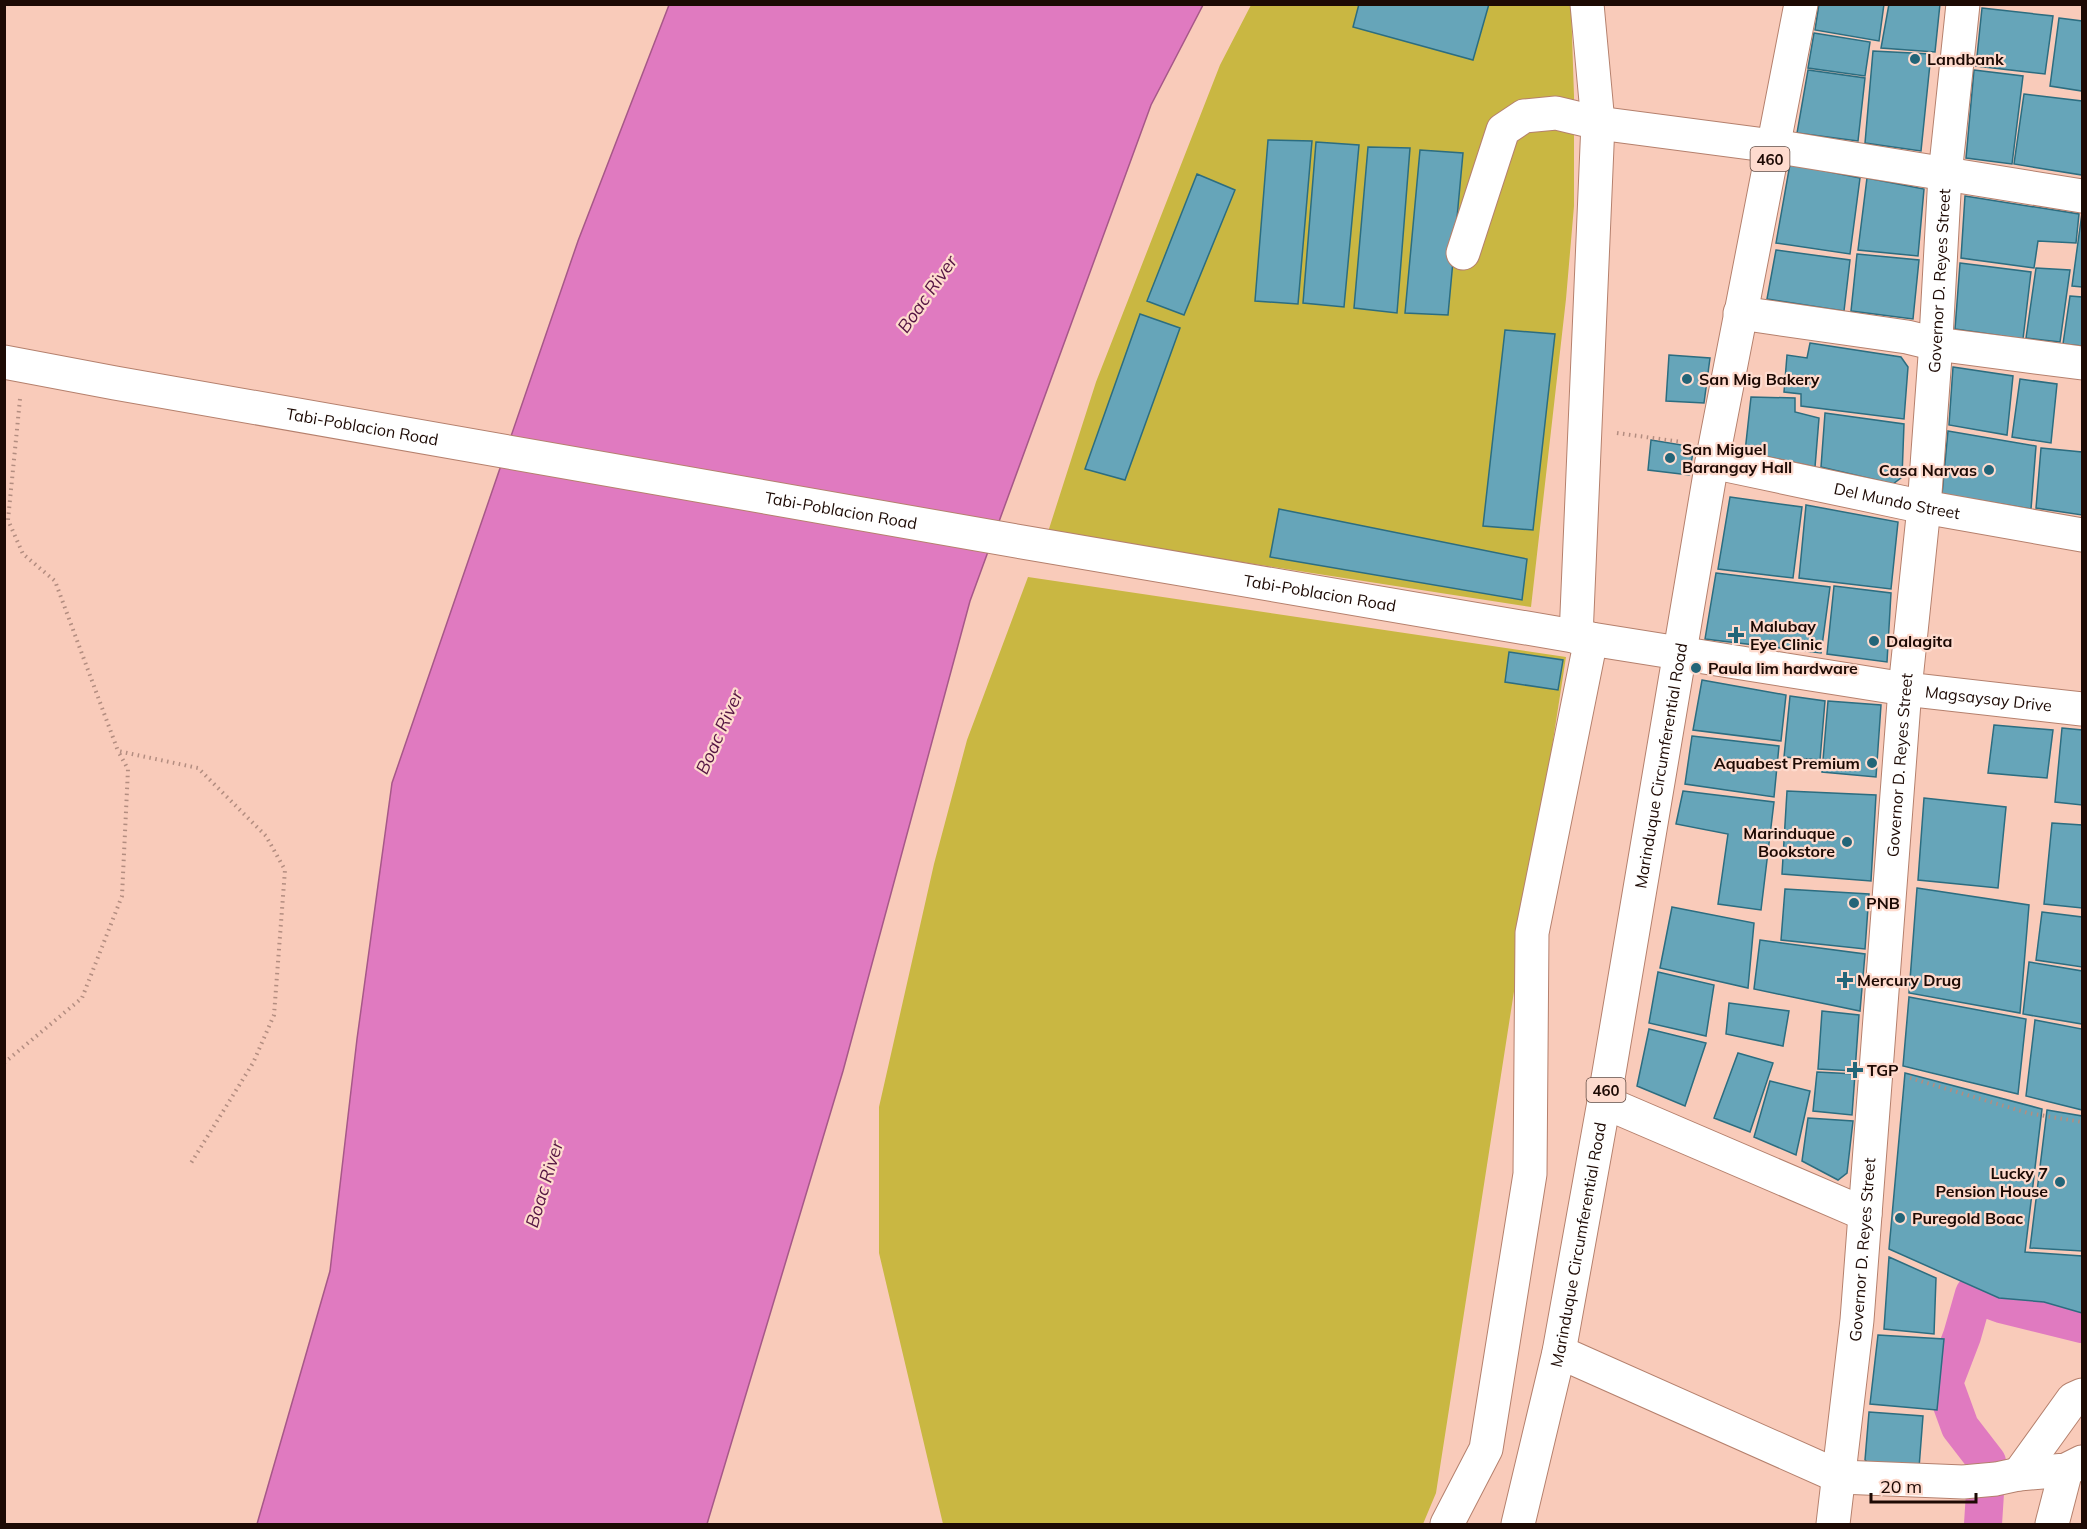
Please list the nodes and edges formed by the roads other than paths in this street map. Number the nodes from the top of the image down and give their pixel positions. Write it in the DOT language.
graph roads {
  1 [pos="1587,4"];
  2 [pos="1801,4"];
  3 [pos="1963,4"];
  4 [pos="1598,123"];
  5 [pos="1773,146"];
  6 [pos="1945,175"];
  7 [pos="2082,196"];
  8 [pos="1463,253"];
  9 [pos="1740,314"];
  10 [pos="1936,344"];
  11 [pos="2082,363"];
  12 [pos="15,364"];
  13 [pos="1701,453"];
  14 [pos="1924,507"];
  15 [pos="2082,535"];
  16 [pos="1584,638"];
  17 [pos="1680,653"];
  18 [pos="1905,688"];
  19 [pos="2082,709"];
  20 [pos="1604,1102"];
  21 [pos="1865,1214"];
  22 [pos="1559,1352"];
  23 [pos="2082,1395"];
  24 [pos="2074,1466"];
  25 [pos="1840,1477"];
  26 [pos="2007,1477"];
  27 [pos="1447,1524"];
  28 [pos="1518,1524"];
  29 [pos="1833,1524"];
  30 [pos="2052,1524"];
  1 -- 4 [label="main road"];
  2 -- 5 [label="main road, Marinduque Circumferential Road / 460"];
  3 -- 6 [label="main road, Governor D. Reyes Street"];
  4 -- 5 [label="main road"];
  4 -- 8 [label="main road"];
  4 -- 16 [label="main road"];
  5 -- 6 [label="main road"];
  5 -- 9 [label="main road, Marinduque Circumferential Road / 460"];
  6 -- 7 [label="main road"];
  6 -- 10 [label="main road, Governor D. Reyes Street"];
  9 -- 10 [label="main road"];
  9 -- 13 [label="main road, Marinduque Circumferential Road / 460"];
  10 -- 11 [label="main road"];
  10 -- 14 [label="main road, Governor D. Reyes Street"];
  12 -- 16 [label="main road, Tabi-Poblacion Road"];
  13 -- 14 [label="main road, Del Mundo Street"];
  13 -- 17 [label="main road, Marinduque Circumferential Road / 460"];
  14 -- 15 [label="main road, Del Mundo Street"];
  14 -- 18 [label="main road, Governor D. Reyes Street"];
  16 -- 17 [label="main road, Tabi-Poblacion Road"];
  16 -- 27 [label="main road"];
  17 -- 18 [label="main road, Magsaysay Drive"];
  17 -- 20 [label="main road, Marinduque Circumferential Road / 460"];
  18 -- 19 [label="main road, Magsaysay Drive"];
  18 -- 21 [label="main road, Governor D. Reyes Street"];
  20 -- 21 [label="main road"];
  20 -- 22 [label="main road, Marinduque Circumferential Road / 460"];
  21 -- 25 [label="main road, Governor D. Reyes Street"];
  22 -- 25 [label="main road"];
  22 -- 28 [label="main road, Marinduque Circumferential Road / 460"];
  23 -- 26 [label="main road"];
  24 -- 26 [label="main road"];
  24 -- 30 [label="main road"];
  25 -- 26 [label="main road"];
  25 -- 29 [label="main road, Governor D. Reyes Street"];
}
